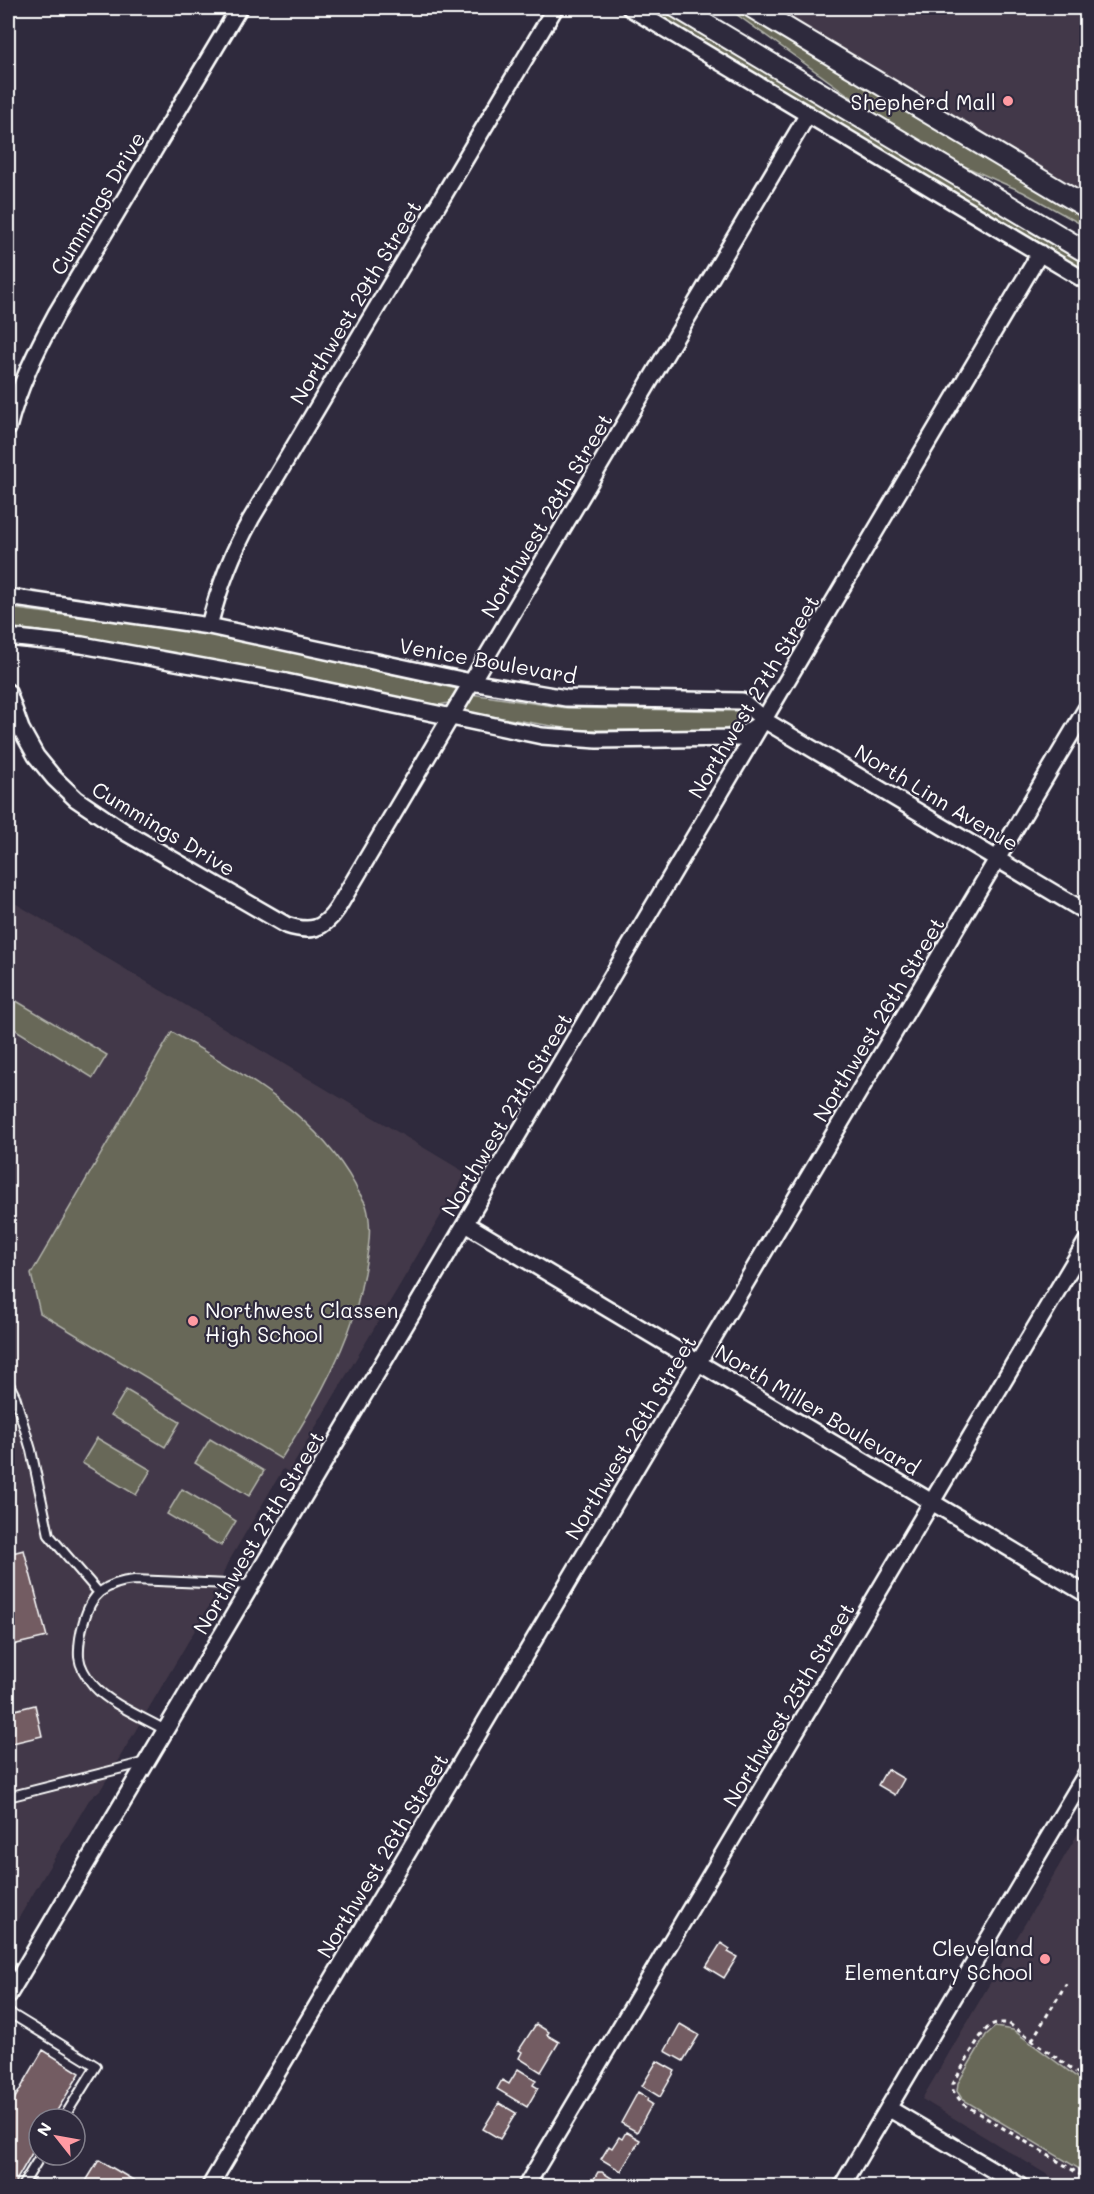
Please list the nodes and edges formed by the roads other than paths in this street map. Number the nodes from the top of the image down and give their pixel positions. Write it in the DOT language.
graph roads {
  1 [pos="239,8"];
  2 [pos="555,8"];
  3 [pos="630,8"];
  4 [pos="678,8"];
  5 [pos="709,8"];
  6 [pos="753,8"];
  7 [pos="718,32"];
  8 [pos="808,114"];
  9 [pos="1086,207"];
  10 [pos="1082,245"];
  11 [pos="1040,253"];
  12 [pos="1086,281"];
  13 [pos="8,428"];
  14 [pos="8,597"];
  15 [pos="209,626"];
  16 [pos="8,637"];
  17 [pos="471,682"];
  18 [pos="8,692"];
  19 [pos="1086,709"];
  20 [pos="450,718"];
  21 [pos="764,720"];
  22 [pos="998,858"];
  23 [pos="1086,912"];
  24 [pos="313,929"];
  25 [pos="466,1224"];
  26 [pos="1086,1242"];
  27 [pos="699,1362"];
  28 [pos="8,1382"];
  29 [pos="933,1501"];
  30 [pos="252,1585"];
  31 [pos="99,1593"];
  32 [pos="1086,1594"];
  33 [pos="165,1730"];
  34 [pos="147,1762"];
  35 [pos="1086,1774"];
  36 [pos="8,1797"];
  37 [pos="9,1989"];
  38 [pos="8,2012"];
  39 [pos="70,2107"];
  40 [pos="888,2108"];
  41 [pos="34,2167"];
  42 [pos="22,2187"];
  43 [pos="210,2187"];
  44 [pos="526,2187"];
  45 [pos="842,2187"];
  46 [pos="1020,2187"];
  1 -- 13 [label="street, Cummings Drive"];
  2 -- 15 [label="street, Northwest 29th Street"];
  3 -- 8 [label="street"];
  4 -- 7 [label="main road"];
  5 -- 7 [label="main road"];
  6 -- 9 [label="main road"];
  7 -- 10 [label="main road"];
  8 -- 11 [label="street"];
  8 -- 17 [label="street, Northwest 28th Street"];
  11 -- 12 [label="street"];
  11 -- 21 [label="street, Northwest 27th Street"];
  14 -- 15 [label="street, Venice Boulevard"];
  15 -- 17 [label="street, Venice Boulevard"];
  16 -- 20 [label="street"];
  17 -- 20 [label="street, Northwest 28th Street"];
  17 -- 21 [label="street, Venice Boulevard"];
  18 -- 24 [label="street, Cummings Drive"];
  19 -- 22 [label="street, Northwest 26th Street"];
  20 -- 21 [label="street"];
  20 -- 24 [label="street, Northwest 28th Street"];
  21 -- 22 [label="street, North Linn Avenue"];
  21 -- 25 [label="street, Northwest 27th Street"];
  22 -- 23 [label="street, North Linn Avenue"];
  22 -- 27 [label="street, Northwest 26th Street"];
  25 -- 27 [label="street, North Miller Boulevard"];
  25 -- 30 [label="street, Northwest 27th Street"];
  26 -- 29 [label="street, Northwest 25th Street"];
  27 -- 29 [label="street, North Miller Boulevard"];
  27 -- 43 [label="street, Northwest 26th Street"];
  28 -- 31 [label="lane"];
  29 -- 32 [label="street, North Miller Boulevard"];
  29 -- 44 [label="street, Northwest 25th Street"];
  30 -- 31 [label="lane"];
  30 -- 33 [label="street, Northwest 27th Street"];
  31 -- 33 [label="lane"];
  33 -- 34 [label="street, Northwest 27th Street"];
  34 -- 36 [label="lane"];
  34 -- 37 [label="street, Northwest 27th Street"];
  35 -- 40 [label="street"];
  38 -- 39 [label="lane"];
  40 -- 45 [label="street"];
  40 -- 46 [label="street"];
  41 -- 42 [label="lane"];
}
